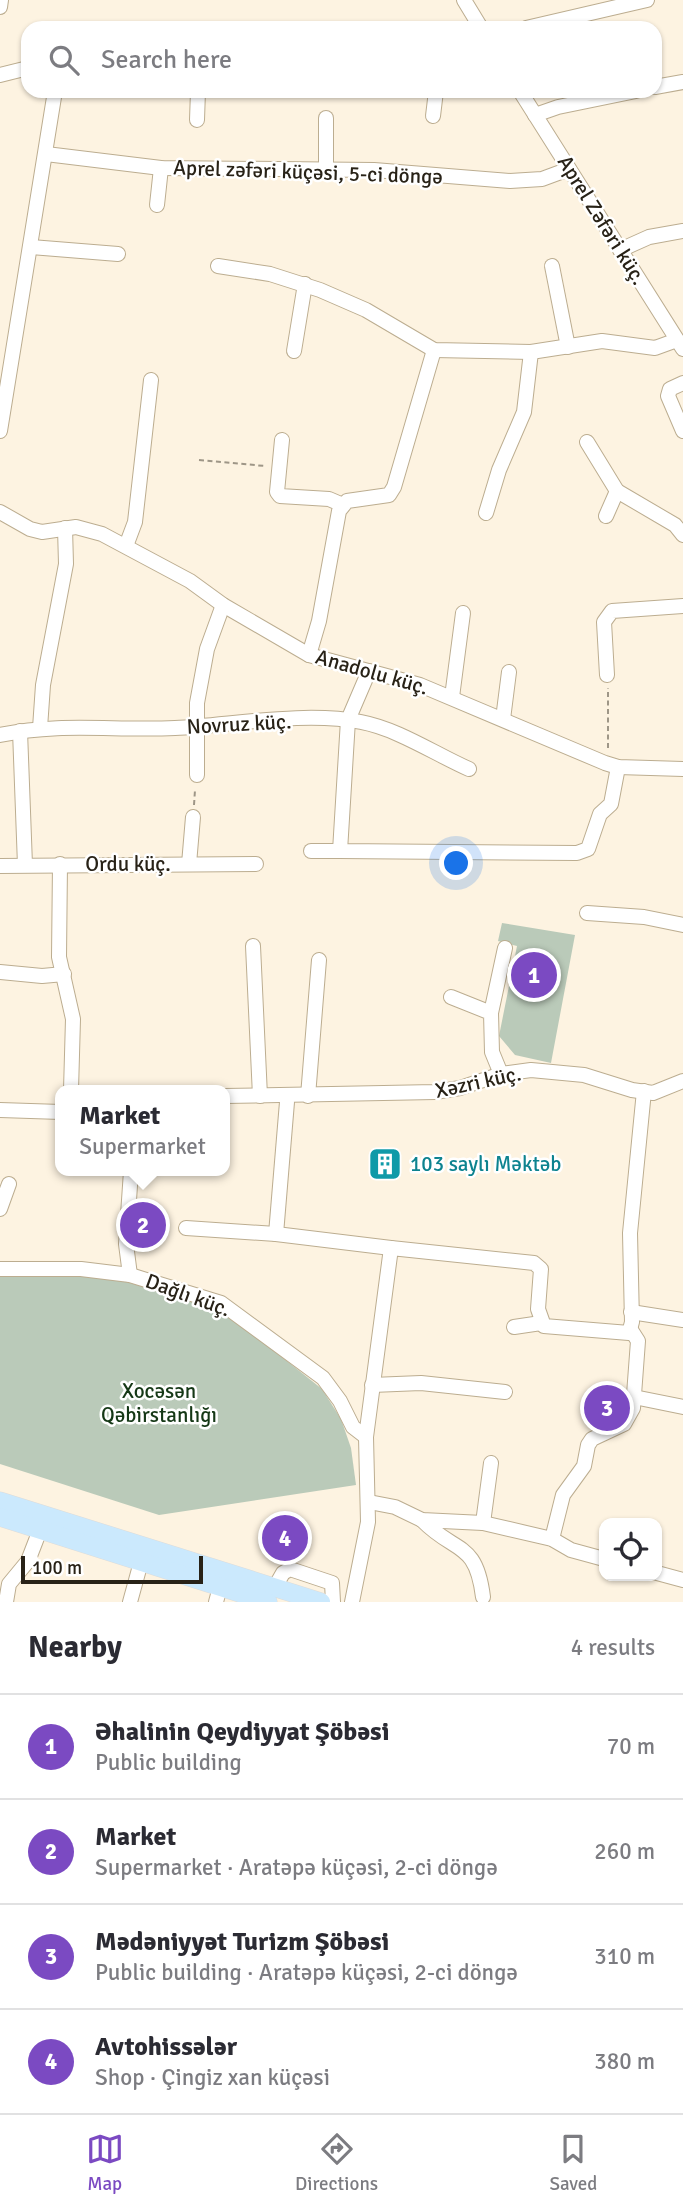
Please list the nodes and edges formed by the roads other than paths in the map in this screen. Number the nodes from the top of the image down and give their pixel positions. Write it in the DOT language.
graph roads {
  1 [pos="1,0"];
  2 [pos="464,0"];
  3 [pos="647,0"];
  4 [pos="0,7"];
  5 [pos="477,21"];
  6 [pos="556,21"];
  7 [pos="21,70"];
  8 [pos="0,75"];
  9 [pos="683,82"];
  10 [pos="662,86"];
  11 [pos="54,98"];
  12 [pos="198,98"];
  13 [pos="435,98"];
  14 [pos="525,98"];
  15 [pos="602,98"];
  16 [pos="536,115"];
  17 [pos="433,116"];
  18 [pos="326,118"];
  19 [pos="197,120"];
  20 [pos="46,153"];
  21 [pos="161,168"];
  22 [pos="326,168"];
  23 [pos="569,169"];
  24 [pos="157,205"];
  25 [pos="683,231"];
  26 [pos="32,247"];
  27 [pos="620,250"];
  28 [pos="118,254"];
  29 [pos="218,266"];
  30 [pos="552,266"];
  31 [pos="304,284"];
  32 [pos="680,344"];
  33 [pos="568,346"];
  34 [pos="435,350"];
  35 [pos="294,351"];
  36 [pos="531,352"];
  37 [pos="151,380"];
  38 [pos="683,383"];
  39 [pos="0,431"];
  40 [pos="683,431"];
  41 [pos="282,440"];
  42 [pos="586,442"];
  43 [pos="617,491"];
  44 [pos="343,505"];
  45 [pos="0,512"];
  46 [pos="486,513"];
  47 [pos="606,516"];
  48 [pos="65,528"];
  49 [pos="683,536"];
  50 [pos="126,546"];
  51 [pos="223,605"];
  52 [pos="683,606"];
  53 [pos="463,613"];
  54 [pos="309,655"];
  55 [pos="369,671"];
  56 [pos="509,673"];
  57 [pos="607,675"];
  58 [pos="452,698"];
  59 [pos="503,719"];
  60 [pos="348,720"];
  61 [pos="196,726"];
  62 [pos="40,728"];
  63 [pos="20,731"];
  64 [pos="0,735"];
  65 [pos="612,765"];
  66 [pos="469,769"];
  67 [pos="683,769"];
  68 [pos="197,775"];
  69 [pos="193,817"];
  70 [pos="311,851"];
  71 [pos="340,851"];
  72 [pos="60,864"];
  73 [pos="189,864"];
  74 [pos="256,864"];
  75 [pos="25,865"];
  76 [pos="0,866"];
  77 [pos="587,913"];
  78 [pos="683,925"];
  79 [pos="253,946"];
  80 [pos="505,948"];
  81 [pos="319,960"];
  82 [pos="0,972"];
  83 [pos="64,974"];
  84 [pos="451,997"];
  85 [pos="491,1013"];
  86 [pos="501,1074"];
  87 [pos="683,1081"];
  88 [pos="71,1085"];
  89 [pos="644,1091"];
  90 [pos="230,1096"];
  91 [pos="260,1096"];
  92 [pos="308,1096"];
  93 [pos="288,1102"];
  94 [pos="0,1110"];
  95 [pos="55,1112"];
  96 [pos="131,1176"];
  97 [pos="9,1184"];
  98 [pos="0,1209"];
  99 [pos="186,1228"];
  100 [pos="276,1234"];
  101 [pos="391,1248"];
  102 [pos="0,1269"];
  103 [pos="130,1275"];
  104 [pos="631,1312"];
  105 [pos="683,1320"];
  106 [pos="541,1323"];
  107 [pos="514,1327"];
  108 [pos="631,1330"];
  109 [pos="372,1385"];
  110 [pos="505,1392"];
  111 [pos="634,1397"];
  112 [pos="683,1407"];
  113 [pos="366,1437"];
  114 [pos="491,1462"];
  115 [pos="0,1501"];
  116 [pos="369,1502"];
  117 [pos="0,1517"];
  118 [pos="422,1520"];
  119 [pos="483,1523"];
  120 [pos="40,1530"];
  121 [pos="552,1539"];
  122 [pos="599,1558"];
  123 [pos="141,1562"];
  124 [pos="662,1574"];
  125 [pos="683,1580"];
  126 [pos="218,1594"];
  127 [pos="272,1595"];
  128 [pos="483,1597"];
  129 [pos="6,1602"];
  130 [pos="130,1602"];
  131 [pos="321,1602"];
  132 [pos="333,1602"];
  133 [pos="352,1602"];
  1 -- 4 [label="street"];
  2 -- 5 [label="street"];
  3 -- 6 [label="street"];
  7 -- 8 [label="street"];
  9 -- 10 [label="street"];
  11 -- 20 [label="street"];
  12 -- 19 [label="street"];
  13 -- 17 [label="street"];
  14 -- 16 [label="street, Aprel Zəfəri küç."];
  15 -- 16 [label="street"];
  16 -- 23 [label="street, Aprel Zəfəri küç."];
  18 -- 22 [label="street"];
  20 -- 21 [label="street, Aprel zəfəri küçəsi, 5-ci döngə"];
  20 -- 26 [label="street"];
  21 -- 22 [label="street, Aprel zəfəri küçəsi, 5-ci döngə"];
  21 -- 24 [label="street"];
  22 -- 23 [label="street, Aprel zəfəri küçəsi, 5-ci döngə"];
  23 -- 27 [label="street, Aprel Zəfəri küç."];
  25 -- 27 [label="street"];
  26 -- 28 [label="street"];
  26 -- 39 [label="street"];
  27 -- 32 [label="street, Aprel Zəfəri küç."];
  29 -- 31 [label="street"];
  30 -- 33 [label="street"];
  31 -- 34 [label="street"];
  31 -- 35 [label="street"];
  32 -- 33 [label="street"];
  33 -- 36 [label="street"];
  34 -- 36 [label="street"];
  34 -- 44 [label="street"];
  36 -- 46 [label="street"];
  37 -- 50 [label="street"];
  38 -- 40 [label="street"];
  41 -- 44 [label="street"];
  42 -- 43 [label="street"];
  43 -- 47 [label="street"];
  43 -- 49 [label="street"];
  44 -- 54 [label="street"];
  45 -- 48 [label="street, Anadolu küç."];
  48 -- 50 [label="street, Anadolu küç."];
  48 -- 62 [label="street"];
  50 -- 51 [label="street, Anadolu küç."];
  51 -- 54 [label="street, Anadolu küç."];
  51 -- 61 [label="street"];
  52 -- 57 [label="street"];
  53 -- 58 [label="street"];
  54 -- 55 [label="street, Anadolu küç."];
  55 -- 58 [label="street, Anadolu küç."];
  55 -- 60 [label="street"];
  56 -- 59 [label="street"];
  58 -- 59 [label="street, Anadolu küç."];
  59 -- 65 [label="street, Anadolu küç."];
  60 -- 61 [label="street, Novruz küç."];
  60 -- 66 [label="street, Novruz küç."];
  60 -- 71 [label="street"];
  61 -- 62 [label="street, Novruz küç."];
  61 -- 68 [label="street"];
  62 -- 63 [label="street, Novruz küç."];
  63 -- 64 [label="street, Novruz küç."];
  63 -- 75 [label="street"];
  65 -- 67 [label="street, Anadolu küç."];
  65 -- 71 [label="street"];
  69 -- 73 [label="street"];
  70 -- 71 [label="street"];
  72 -- 73 [label="street, Ordu küç."];
  72 -- 75 [label="street, Ordu küç."];
  72 -- 83 [label="street"];
  73 -- 74 [label="street, Ordu küç."];
  75 -- 76 [label="street, Ordu küç."];
  77 -- 78 [label="street"];
  79 -- 91 [label="street"];
  80 -- 85 [label="street"];
  81 -- 92 [label="street"];
  82 -- 83 [label="street"];
  83 -- 88 [label="street"];
  84 -- 85 [label="street"];
  85 -- 86 [label="street"];
  86 -- 89 [label="street, Xəzri küç."];
  86 -- 92 [label="street, Xəzri küç."];
  87 -- 89 [label="street, Xəzri küç."];
  89 -- 104 [label="street"];
  90 -- 91 [label="street, Xəzri küç."];
  91 -- 92 [label="street, Xəzri küç."];
  93 -- 100 [label="street"];
  94 -- 95 [label="street"];
  96 -- 103 [label="street"];
  97 -- 98 [label="street"];
  99 -- 100 [label="street"];
  100 -- 101 [label="street"];
  101 -- 106 [label="street"];
  101 -- 109 [label="street"];
  102 -- 103 [label="street, Dağlı küç."];
  103 -- 113 [label="street, Dağlı küç."];
  104 -- 105 [label="street"];
  104 -- 108 [label="street"];
  106 -- 107 [label="street"];
  106 -- 108 [label="street"];
  108 -- 111 [label="street"];
  109 -- 110 [label="street"];
  109 -- 113 [label="street"];
  111 -- 112 [label="street"];
  111 -- 121 [label="street"];
  113 -- 116 [label="street"];
  114 -- 119 [label="street"];
  115 -- 127 [label="main road"];
  116 -- 118 [label="street"];
  116 -- 133 [label="street"];
  117 -- 120 [label="main road"];
  118 -- 119 [label="street"];
  118 -- 128 [label="street"];
  119 -- 121 [label="street"];
  120 -- 123 [label="main road"];
  120 -- 129 [label="street"];
  121 -- 122 [label="street"];
  123 -- 126 [label="main road"];
  123 -- 130 [label="street"];
  124 -- 125 [label="street"];
  126 -- 127 [label="main road"];
  127 -- 131 [label="main road"];
  127 -- 132 [label="street"];
}
